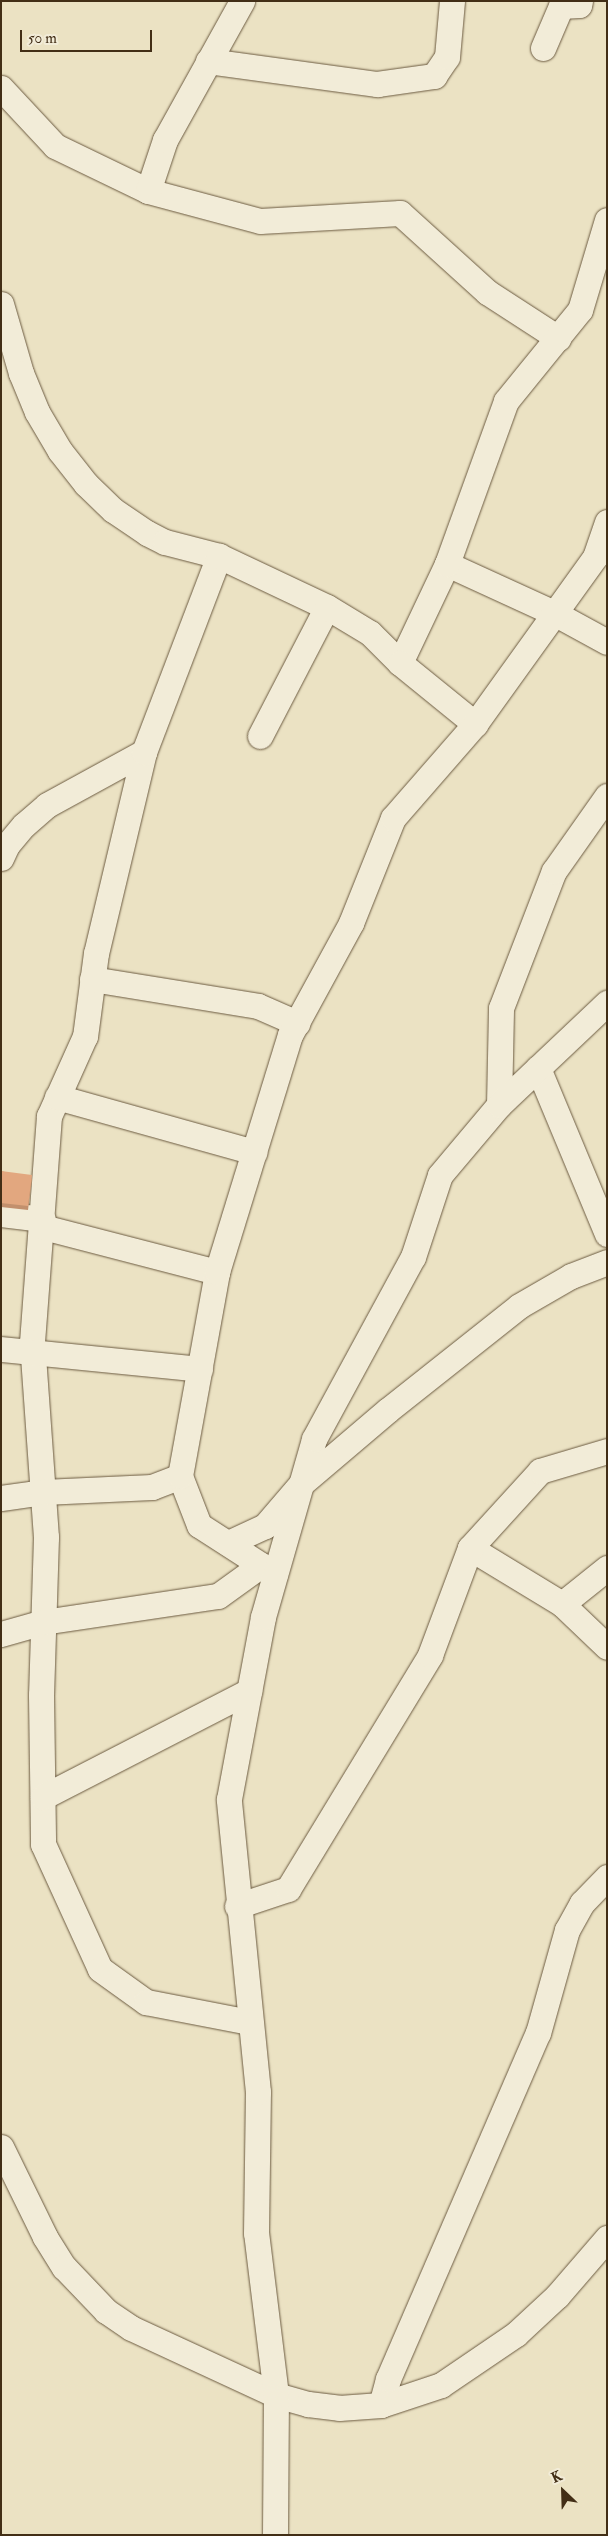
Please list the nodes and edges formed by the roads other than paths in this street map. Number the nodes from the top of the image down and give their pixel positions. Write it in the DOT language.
graph roads {
  1 [pos="242,1"];
  2 [pos="452,1"];
  3 [pos="580,1"];
  4 [pos="543,48"];
  5 [pos="208,61"];
  6 [pos="1,88"];
  7 [pos="148,191"];
  8 [pos="607,220"];
  9 [pos="1,304"];
  10 [pos="558,338"];
  11 [pos="607,522"];
  12 [pos="219,556"];
  13 [pos="447,564"];
  14 [pos="327,607"];
  15 [pos="554,613"];
  16 [pos="607,642"];
  17 [pos="400,663"];
  18 [pos="475,724"];
  19 [pos="260,736"];
  20 [pos="144,752"];
  21 [pos="607,796"];
  22 [pos="1,858"];
  23 [pos="92,979"];
  24 [pos="607,1003"];
  25 [pos="296,1023"];
  26 [pos="538,1068"];
  27 [pos="58,1097"];
  28 [pos="499,1105"];
  29 [pos="254,1152"];
  30 [pos="1,1214"];
  31 [pos="43,1223"];
  32 [pos="607,1234"];
  33 [pos="607,1262"];
  34 [pos="217,1272"];
  35 [pos="1,1349"];
  36 [pos="33,1352"];
  37 [pos="200,1369"];
  38 [pos="607,1451"];
  39 [pos="180,1476"];
  40 [pos="301,1484"];
  41 [pos="43,1492"];
  42 [pos="1,1498"];
  43 [pos="228,1543"];
  44 [pos="470,1548"];
  45 [pos="607,1568"];
  46 [pos="268,1569"];
  47 [pos="562,1604"];
  48 [pos="43,1622"];
  49 [pos="1,1634"];
  50 [pos="607,1646"];
  51 [pos="249,1691"];
  52 [pos="42,1797"];
  53 [pos="607,1877"];
  54 [pos="237,1906"];
  55 [pos="250,2022"];
  56 [pos="1,2147"];
  57 [pos="607,2238"];
  58 [pos="276,2395"];
  59 [pos="381,2406"];
  60 [pos="275,2535"];
  1 -- 5 [label="street"];
  2 -- 5 [label="street"];
  3 -- 4 [label="street"];
  5 -- 7 [label="street"];
  6 -- 7 [label="street"];
  7 -- 10 [label="street"];
  8 -- 10 [label="street"];
  9 -- 12 [label="street"];
  10 -- 13 [label="street"];
  11 -- 15 [label="street"];
  12 -- 14 [label="street"];
  12 -- 20 [label="street"];
  13 -- 15 [label="street"];
  13 -- 17 [label="street"];
  14 -- 17 [label="street"];
  14 -- 19 [label="street"];
  15 -- 16 [label="street"];
  15 -- 18 [label="street"];
  17 -- 18 [label="street"];
  18 -- 25 [label="street"];
  20 -- 22 [label="street"];
  20 -- 23 [label="street"];
  21 -- 28 [label="street"];
  23 -- 25 [label="street"];
  23 -- 27 [label="street"];
  24 -- 26 [label="street"];
  25 -- 29 [label="street"];
  26 -- 28 [label="street"];
  26 -- 32 [label="street"];
  27 -- 29 [label="street"];
  27 -- 31 [label="street"];
  28 -- 40 [label="street"];
  29 -- 34 [label="street"];
  30 -- 31 [label="street"];
  31 -- 34 [label="street"];
  31 -- 36 [label="street"];
  33 -- 40 [label="street"];
  34 -- 37 [label="street"];
  35 -- 36 [label="street"];
  36 -- 37 [label="street"];
  36 -- 41 [label="street"];
  37 -- 39 [label="street"];
  38 -- 44 [label="street"];
  39 -- 41 [label="street"];
  39 -- 43 [label="street"];
  40 -- 43 [label="street"];
  40 -- 46 [label="street"];
  41 -- 42 [label="street"];
  41 -- 48 [label="street"];
  43 -- 46 [label="street"];
  44 -- 47 [label="street"];
  44 -- 54 [label="street"];
  45 -- 47 [label="street"];
  46 -- 48 [label="street"];
  46 -- 51 [label="street"];
  47 -- 50 [label="street"];
  48 -- 49 [label="street"];
  48 -- 52 [label="street"];
  51 -- 52 [label="street"];
  51 -- 54 [label="street"];
  52 -- 55 [label="street"];
  53 -- 59 [label="street"];
  54 -- 55 [label="street"];
  55 -- 58 [label="street"];
  56 -- 58 [label="street"];
  57 -- 59 [label="street"];
  58 -- 59 [label="street"];
  58 -- 60 [label="street"];
}
